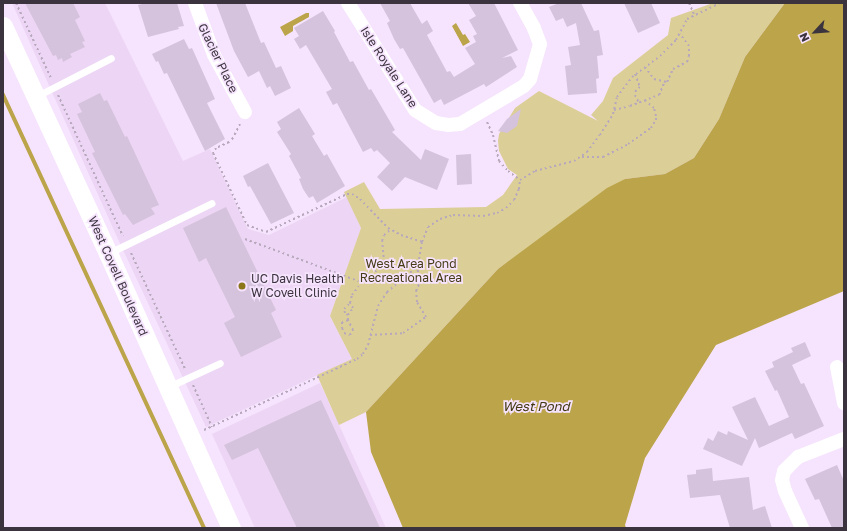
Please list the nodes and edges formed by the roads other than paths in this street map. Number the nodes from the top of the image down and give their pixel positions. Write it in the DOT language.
graph roads {
  1 [pos="195,3"];
  2 [pos="348,3"];
  3 [pos="520,3"];
  4 [pos="3,26"];
  5 [pos="111,58"];
  6 [pos="35,97"];
  7 [pos="245,112"];
  8 [pos="212,203"];
  9 [pos="108,253"];
  10 [pos="220,363"];
  11 [pos="837,367"];
  12 [pos="168,387"];
  13 [pos="844,403"];
  14 [pos="844,439"];
  15 [pos="231,528"];
  16 [pos="802,528"];
  1 -- 7 [label="street, Glacier Place"];
  2 -- 3 [label="street, Isle Royale Lane"];
  4 -- 6 [label="main road, West Covell Boulevard"];
  5 -- 6 [label="lane"];
  6 -- 9 [label="main road, West Covell Boulevard"];
  8 -- 9 [label="lane"];
  9 -- 12 [label="main road, West Covell Boulevard"];
  10 -- 12 [label="lane"];
  11 -- 13 [label="street"];
  12 -- 15 [label="main road, West Covell Boulevard"];
  14 -- 16 [label="street"];
}
